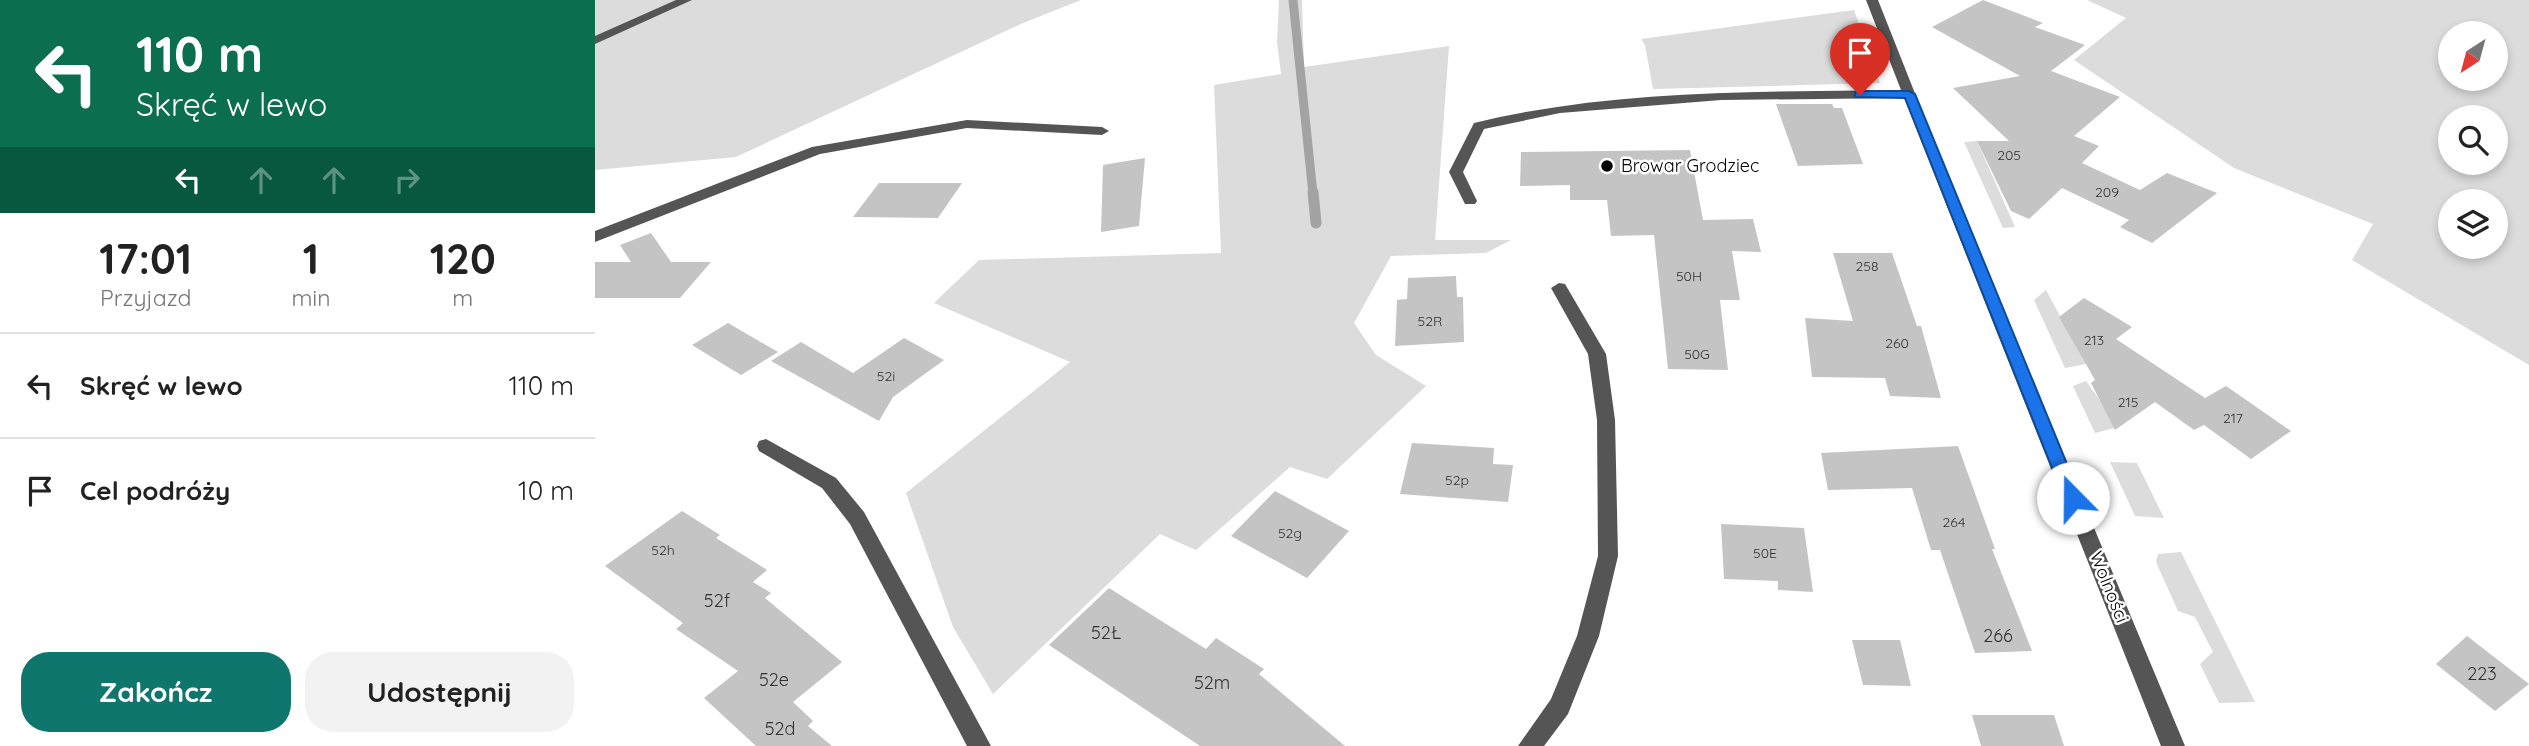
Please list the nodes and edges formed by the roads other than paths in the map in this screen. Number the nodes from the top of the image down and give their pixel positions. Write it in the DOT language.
graph roads {
  1 [pos="686,0"];
  2 [pos="1873,0"];
  3 [pos="595,40"];
  4 [pos="1909,94"];
  5 [pos="1102,131"];
  6 [pos="1470,201"];
  7 [pos="595,237"];
  8 [pos="1559,288"];
  9 [pos="766,446"];
  10 [pos="979,746"];
  11 [pos="1530,746"];
  12 [pos="2173,746"];
  1 -- 3 [label="street"];
  2 -- 4 [label="street, Wolności"];
  4 -- 6 [label="street"];
  4 -- 12 [label="street, Wolności"];
  5 -- 7 [label="street"];
  8 -- 11 [label="street"];
  9 -- 10 [label="street"];
}
